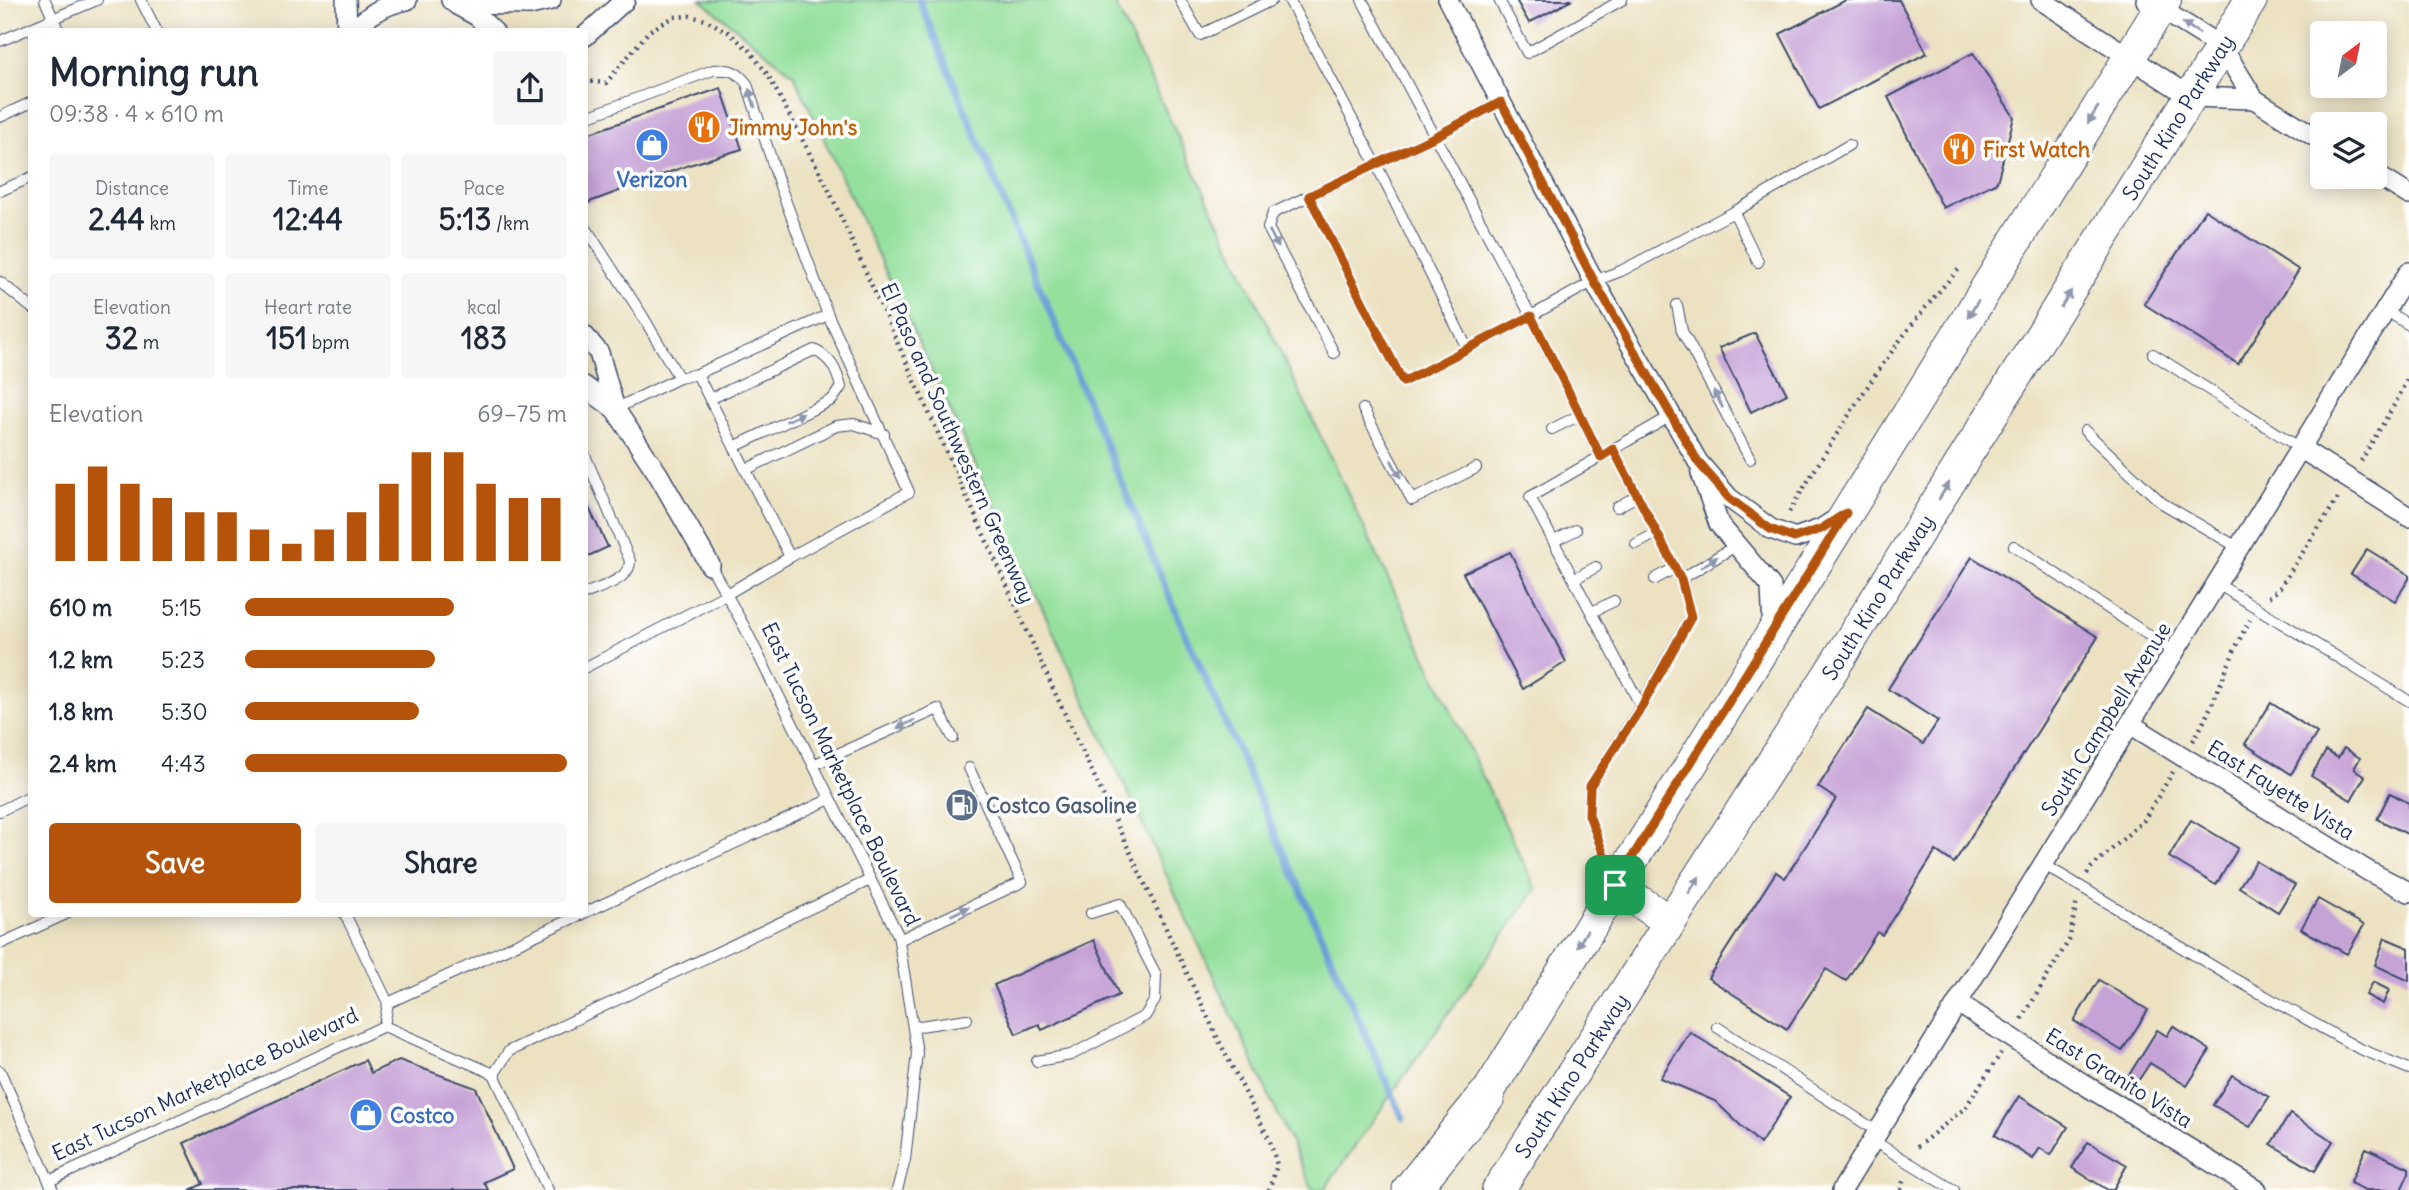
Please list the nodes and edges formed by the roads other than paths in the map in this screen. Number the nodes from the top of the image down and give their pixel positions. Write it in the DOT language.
graph roads {
  1 [pos="45,0"];
  2 [pos="97,0"];
  3 [pos="141,0"];
  4 [pos="346,0"];
  5 [pos="407,0"];
  6 [pos="551,0"];
  7 [pos="625,0"];
  8 [pos="1180,0"];
  9 [pos="1272,0"];
  10 [pos="1289,0"];
  11 [pos="1362,0"];
  12 [pos="1448,0"];
  13 [pos="1499,0"];
  14 [pos="1622,0"];
  15 [pos="2041,0"];
  16 [pos="2251,0"];
  17 [pos="449,1"];
  18 [pos="2157,3"];
  19 [pos="53,18"];
  20 [pos="30,28"];
  21 [pos="57,28"];
  22 [pos="155,28"];
  23 [pos="347,28"];
  24 [pos="357,28"];
  25 [pos="490,28"];
  26 [pos="28,29"];
  27 [pos="588,33"];
  28 [pos="0,41"];
  29 [pos="2222,47"];
  30 [pos="2130,58"];
  31 [pos="2191,97"];
  32 [pos="2254,99"];
  33 [pos="1501,102"];
  34 [pos="28,104"];
  35 [pos="0,117"];
  36 [pos="588,117"];
  37 [pos="2310,134"];
  38 [pos="1436,136"];
  39 [pos="1849,145"];
  40 [pos="1376,164"];
  41 [pos="28,179"];
  42 [pos="2387,181"];
  43 [pos="0,191"];
  44 [pos="2409,195"];
  45 [pos="1309,196"];
  46 [pos="1734,212"];
  47 [pos="588,231"];
  48 [pos="1758,262"];
  49 [pos="2409,272"];
  50 [pos="1594,281"];
  51 [pos="0,282"];
  52 [pos="28,305"];
  53 [pos="1676,305"];
  54 [pos="2385,310"];
  55 [pos="828,315"];
  56 [pos="1531,316"];
  57 [pos="2409,326"];
  58 [pos="588,340"];
  59 [pos="1467,348"];
  60 [pos="1334,353"];
  61 [pos="2152,354"];
  62 [pos="851,363"];
  63 [pos="837,371"];
  64 [pos="696,374"];
  65 [pos="679,378"];
  66 [pos="588,389"];
  67 [pos="710,399"];
  68 [pos="615,409"];
  69 [pos="1363,409"];
  70 [pos="1580,415"];
  71 [pos="1671,416"];
  72 [pos="1552,429"];
  73 [pos="2085,430"];
  74 [pos="884,434"];
  75 [pos="734,447"];
  76 [pos="2300,448"];
  77 [pos="1613,449"];
  78 [pos="1601,457"];
  79 [pos="1750,459"];
  80 [pos="588,462"];
  81 [pos="1698,462"];
  82 [pos="1476,468"];
  83 [pos="746,470"];
  84 [pos="1637,496"];
  85 [pos="1617,507"];
  86 [pos="1846,513"];
  87 [pos="2409,517"];
  88 [pos="1576,530"];
  89 [pos="1657,533"];
  90 [pos="1554,541"];
  91 [pos="1636,544"];
  92 [pos="1737,545"];
  93 [pos="2014,546"];
  94 [pos="2239,548"];
  95 [pos="790,557"];
  96 [pos="710,565"];
  97 [pos="1596,567"];
  98 [pos="1675,568"];
  99 [pos="1574,579"];
  100 [pos="1655,579"];
  101 [pos="1681,579"];
  102 [pos="2216,583"];
  103 [pos="588,592"];
  104 [pos="727,594"];
  105 [pos="1614,601"];
  106 [pos="1592,612"];
  107 [pos="1773,631"];
  108 [pos="2174,652"];
  109 [pos="588,666"];
  110 [pos="2409,701"];
  111 [pos="1642,706"];
  112 [pos="2130,724"];
  113 [pos="953,738"];
  114 [pos="813,765"];
  115 [pos="969,768"];
  116 [pos="28,796"];
  117 [pos="830,799"];
  118 [pos="0,811"];
  119 [pos="2043,864"];
  120 [pos="870,880"];
  121 [pos="1615,885"];
  122 [pos="2409,892"];
  123 [pos="588,911"];
  124 [pos="1091,914"];
  125 [pos="59,917"];
  126 [pos="346,917"];
  127 [pos="574,917"];
  128 [pos="1670,922"];
  129 [pos="899,940"];
  130 [pos="0,944"];
  131 [pos="388,1003"];
  132 [pos="1958,1003"];
  133 [pos="967,1019"];
  134 [pos="384,1026"];
  135 [pos="913,1027"];
  136 [pos="1717,1027"];
  137 [pos="1037,1061"];
  138 [pos="2409,1069"];
  139 [pos="0,1072"];
  140 [pos="494,1074"];
  141 [pos="1486,1097"];
  142 [pos="1875,1136"];
  143 [pos="51,1186"];
  144 [pos="548,1190"];
  145 [pos="897,1190"];
  146 [pos="1411,1190"];
  147 [pos="1426,1190"];
  148 [pos="1498,1190"];
  149 [pos="1842,1190"];
  150 [pos="1954,1190"];
  151 [pos="2256,1190"];
  1 -- 19 [label="lane"];
  2 -- 19 [label="lane"];
  3 -- 22 [label="lane"];
  4 -- 23 [label="street"];
  5 -- 24 [label="street"];
  6 -- 17 [label="street"];
  7 -- 27 [label="street"];
  8 -- 9 [label="lane"];
  10 -- 40 [label="lane"];
  11 -- 38 [label="lane"];
  12 -- 33 [label="street"];
  13 -- 14 [label="lane"];
  15 -- 30 [label="street"];
  16 -- 29 [label="main road, South Kino Parkway"];
  17 -- 25 [label="street"];
  29 -- 18 [label="street, one-way"];
  18 -- 30 [label="main road"];
  19 -- 20 [label="lane"];
  19 -- 21 [label="lane"];
  26 -- 28 [label="lane"];
  29 -- 31 [label="main road, South Kino Parkway"];
  29 -- 32 [label="street"];
  30 -- 31 [label="street"];
  30 -- 86 [label="main road, one-way"];
  31 -- 32 [label="street"];
  128 -- 31 [label="main road, South Kino Parkway, one-way"];
  32 -- 37 [label="street"];
  33 -- 38 [label="lane"];
  33 -- 50 [label="street"];
  34 -- 35 [label="lane"];
  55 -- 36 [label="lane, one-way"];
  38 -- 40 [label="lane"];
  38 -- 56 [label="lane"];
  39 -- 46 [label="lane"];
  40 -- 45 [label="lane"];
  40 -- 59 [label="lane"];
  41 -- 43 [label="lane"];
  42 -- 44 [label="street"];
  45 -- 59 [label="lane"];
  45 -- 60 [label="lane, one-way"];
  46 -- 48 [label="lane"];
  46 -- 50 [label="lane"];
  47 -- 65 [label="lane"];
  49 -- 54 [label="street, South Campbell Avenue"];
  50 -- 56 [label="lane"];
  50 -- 71 [label="street"];
  51 -- 52 [label="lane"];
  79 -- 53 [label="lane, one-way"];
  54 -- 57 [label="lane"];
  54 -- 76 [label="street, South Campbell Avenue"];
  55 -- 62 [label="lane"];
  55 -- 64 [label="lane"];
  56 -- 59 [label="lane"];
  56 -- 70 [label="lane"];
  58 -- 68 [label="street, East Tucson Marketplace Boulevard"];
  61 -- 76 [label="lane"];
  62 -- 63 [label="lane"];
  62 -- 74 [label="lane"];
  63 -- 67 [label="lane"];
  75 -- 63 [label="lane, one-way"];
  64 -- 65 [label="lane"];
  64 -- 67 [label="lane"];
  65 -- 68 [label="lane"];
  66 -- 68 [label="street, East Tucson Marketplace Boulevard"];
  67 -- 75 [label="lane"];
  68 -- 96 [label="street, East Tucson Marketplace Boulevard"];
  69 -- 82 [label="lane, one-way"];
  70 -- 72 [label="lane"];
  70 -- 78 [label="lane"];
  71 -- 77 [label="lane"];
  71 -- 81 [label="street"];
  73 -- 94 [label="lane"];
  74 -- 83 [label="lane"];
  74 -- 95 [label="lane"];
  75 -- 83 [label="lane"];
  76 -- 87 [label="street"];
  76 -- 94 [label="street, South Campbell Avenue"];
  77 -- 78 [label="lane"];
  77 -- 84 [label="lane"];
  78 -- 90 [label="lane"];
  80 -- 103 [label="lane"];
  81 -- 86 [label="street"];
  81 -- 92 [label="street"];
  83 -- 95 [label="lane"];
  84 -- 85 [label="lane"];
  84 -- 89 [label="lane"];
  86 -- 107 [label="main road"];
  88 -- 90 [label="lane"];
  89 -- 91 [label="lane"];
  89 -- 98 [label="lane"];
  90 -- 99 [label="lane"];
  101 -- 92 [label="lane, one-way"];
  92 -- 107 [label="street"];
  93 -- 108 [label="lane"];
  94 -- 102 [label="street, South Campbell Avenue"];
  95 -- 104 [label="lane"];
  96 -- 104 [label="lane, East Tucson Marketplace Boulevard"];
  97 -- 99 [label="lane"];
  98 -- 100 [label="lane"];
  98 -- 101 [label="lane"];
  99 -- 106 [label="lane"];
  101 -- 111 [label="lane"];
  102 -- 108 [label="street, South Campbell Avenue"];
  102 -- 110 [label="lane"];
  104 -- 109 [label="lane"];
  104 -- 114 [label="lane, East Tucson Marketplace Boulevard"];
  105 -- 106 [label="lane"];
  106 -- 111 [label="lane"];
  107 -- 121 [label="main road"];
  108 -- 112 [label="street, South Campbell Avenue"];
  111 -- 121 [label="lane"];
  112 -- 119 [label="street, South Campbell Avenue"];
  112 -- 122 [label="street, East Fayette Vista"];
  113 -- 114 [label="lane, one-way"];
  114 -- 117 [label="lane, East Tucson Marketplace Boulevard"];
  129 -- 115 [label="lane, one-way"];
  116 -- 118 [label="lane"];
  117 -- 120 [label="lane, East Tucson Marketplace Boulevard"];
  117 -- 123 [label="lane"];
  119 -- 132 [label="street, South Campbell Avenue"];
  119 -- 138 [label="lane"];
  120 -- 129 [label="lane, East Tucson Marketplace Boulevard"];
  120 -- 140 [label="lane"];
  121 -- 128 [label="main road"];
  121 -- 141 [label="main road, one-way"];
  124 -- 137 [label="lane"];
  125 -- 130 [label="lane"];
  126 -- 131 [label="lane"];
  127 -- 131 [label="lane"];
  128 -- 148 [label="main road, South Kino Parkway"];
  129 -- 135 [label="lane, East Tucson Marketplace Boulevard"];
  131 -- 134 [label="lane"];
  132 -- 142 [label="street, South Campbell Avenue"];
  132 -- 151 [label="street, East Granito Vista"];
  133 -- 135 [label="lane"];
  134 -- 140 [label="lane, East Tucson Marketplace Boulevard"];
  134 -- 143 [label="lane, East Tucson Marketplace Boulevard"];
  135 -- 145 [label="lane, East Tucson Marketplace Boulevard"];
  136 -- 142 [label="lane"];
  139 -- 143 [label="lane"];
  140 -- 144 [label="lane"];
  141 -- 146 [label="highway"];
  141 -- 147 [label="main road"];
  142 -- 149 [label="street, South Campbell Avenue"];
  142 -- 150 [label="lane"];
}
